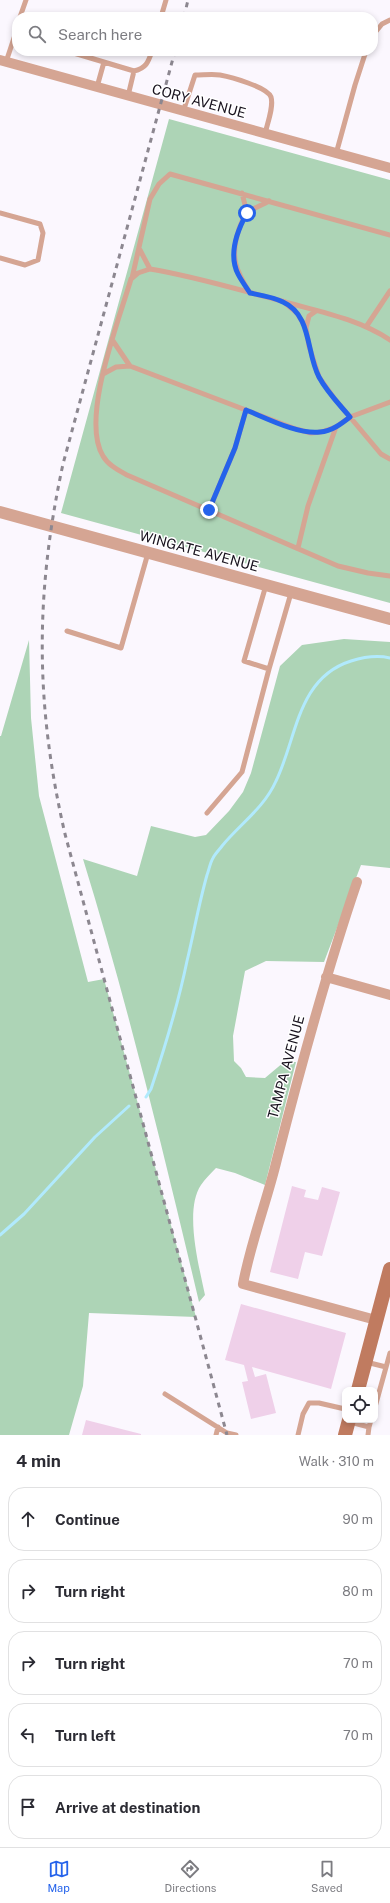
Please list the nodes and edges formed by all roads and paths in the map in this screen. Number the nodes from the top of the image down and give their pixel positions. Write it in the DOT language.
graph roads {
  1 [pos="26,0"];
  2 [pos="166,0"];
  3 [pos="22,12"];
  4 [pos="162,12"];
  5 [pos="390,20"];
  6 [pos="378,29"];
  7 [pos="12,44"];
  8 [pos="84,56"];
  9 [pos="150,56"];
  10 [pos="364,56"];
  11 [pos="3,61"];
  12 [pos="104,62"];
  13 [pos="134,71"];
  14 [pos="97,87"];
  15 [pos="128,96"];
  16 [pos="183,112"];
  17 [pos="265,134"];
  18 [pos="336,154"];
  19 [pos="390,168"];
  20 [pos="242,193"];
  21 [pos="269,201"];
  22 [pos="0,213"];
  23 [pos="247,213"];
  24 [pos="390,235"];
  25 [pos="140,250"];
  26 [pos="0,258"];
  27 [pos="150,269"];
  28 [pos="132,279"];
  29 [pos="390,291"];
  30 [pos="250,293"];
  31 [pos="284,302"];
  32 [pos="316,311"];
  33 [pos="366,327"];
  34 [pos="306,328"];
  35 [pos="390,340"];
  36 [pos="113,341"];
  37 [pos="130,366"];
  38 [pos="103,374"];
  39 [pos="390,402"];
  40 [pos="246,410"];
  41 [pos="350,417"];
  42 [pos="336,427"];
  43 [pos="390,459"];
  44 [pos="209,510"];
  45 [pos="0,512"];
  46 [pos="298,548"];
  47 [pos="148,553"];
  48 [pos="390,575"];
  49 [pos="266,585"];
  50 [pos="291,592"];
  51 [pos="390,619"];
  52 [pos="67,631"];
  53 [pos="270,669"];
  54 [pos="207,813"];
  55 [pos="357,882"];
  56 [pos="326,976"];
  57 [pos="390,995"];
  58 [pos="390,1269"];
  59 [pos="386,1300"];
  60 [pos="376,1320"];
  61 [pos="390,1353"];
  62 [pos="365,1362"];
  63 [pos="386,1367"];
  64 [pos="359,1387"];
  65 [pos="165,1394"];
  66 [pos="378,1396"];
  67 [pos="342,1419"];
  68 [pos="351,1423"];
  69 [pos="370,1423"];
  70 [pos="218,1427"];
  71 [pos="369,1427"];
  72 [pos="216,1435"];
  73 [pos="236,1435"];
  74 [pos="298,1435"];
  75 [pos="368,1435"];
  1 -- 3 [label="lane"];
  2 -- 4 [label="lane"];
  5 -- 6 [label="lane"];
  7 -- 11 [label="lane"];
  8 -- 12 [label="lane"];
  9 -- 13 [label="lane"];
  10 -- 18 [label="lane"];
  11 -- 14 [label="street, CORY AVENUE"];
  12 -- 13 [label="lane"];
  12 -- 14 [label="lane"];
  13 -- 15 [label="lane"];
  14 -- 15 [label="street, CORY AVENUE"];
  15 -- 16 [label="street, CORY AVENUE"];
  16 -- 17 [label="street, CORY AVENUE"];
  16 -- 17 [label="lane"];
  17 -- 18 [label="street, CORY AVENUE"];
  18 -- 19 [label="street, CORY AVENUE"];
  20 -- 21 [label="lane"];
  20 -- 23 [label="lane"];
  20 -- 25 [label="lane"];
  21 -- 23 [label="lane"];
  21 -- 24 [label="lane"];
  22 -- 26 [label="lane"];
  23 -- 30 [label="lane"];
  25 -- 27 [label="lane"];
  25 -- 28 [label="lane"];
  27 -- 28 [label="lane"];
  27 -- 30 [label="lane"];
  28 -- 36 [label="lane"];
  29 -- 33 [label="lane"];
  30 -- 31 [label="lane"];
  31 -- 32 [label="lane"];
  31 -- 34 [label="lane"];
  32 -- 33 [label="lane"];
  32 -- 34 [label="lane"];
  33 -- 35 [label="lane"];
  34 -- 41 [label="lane"];
  36 -- 37 [label="lane"];
  36 -- 38 [label="lane"];
  37 -- 38 [label="lane"];
  37 -- 40 [label="lane"];
  38 -- 44 [label="lane"];
  39 -- 41 [label="lane"];
  40 -- 42 [label="lane"];
  40 -- 44 [label="lane"];
  41 -- 42 [label="lane"];
  41 -- 43 [label="lane"];
  42 -- 46 [label="lane"];
  44 -- 46 [label="lane"];
  45 -- 47 [label="street, WINGATE AVENUE"];
  46 -- 48 [label="lane"];
  47 -- 49 [label="street, WINGATE AVENUE"];
  47 -- 52 [label="lane"];
  49 -- 50 [label="street, WINGATE AVENUE"];
  49 -- 53 [label="lane"];
  50 -- 51 [label="street, WINGATE AVENUE"];
  50 -- 53 [label="lane"];
  53 -- 54 [label="lane"];
  55 -- 56 [label="street, TAMPA AVENUE"];
  56 -- 57 [label="street"];
  56 -- 60 [label="street, TAMPA AVENUE"];
  58 -- 59 [label="main road"];
  59 -- 60 [label="main road"];
  60 -- 62 [label="main road"];
  61 -- 63 [label="lane"];
  62 -- 63 [label="lane"];
  62 -- 64 [label="main road"];
  63 -- 66 [label="lane"];
  65 -- 70 [label="lane"];
  67 -- 74 [label="lane"];
  68 -- 71 [label="lane"];
  69 -- 71 [label="lane"];
  70 -- 72 [label="lane"];
  70 -- 73 [label="lane"];
  71 -- 75 [label="lane"];
}
